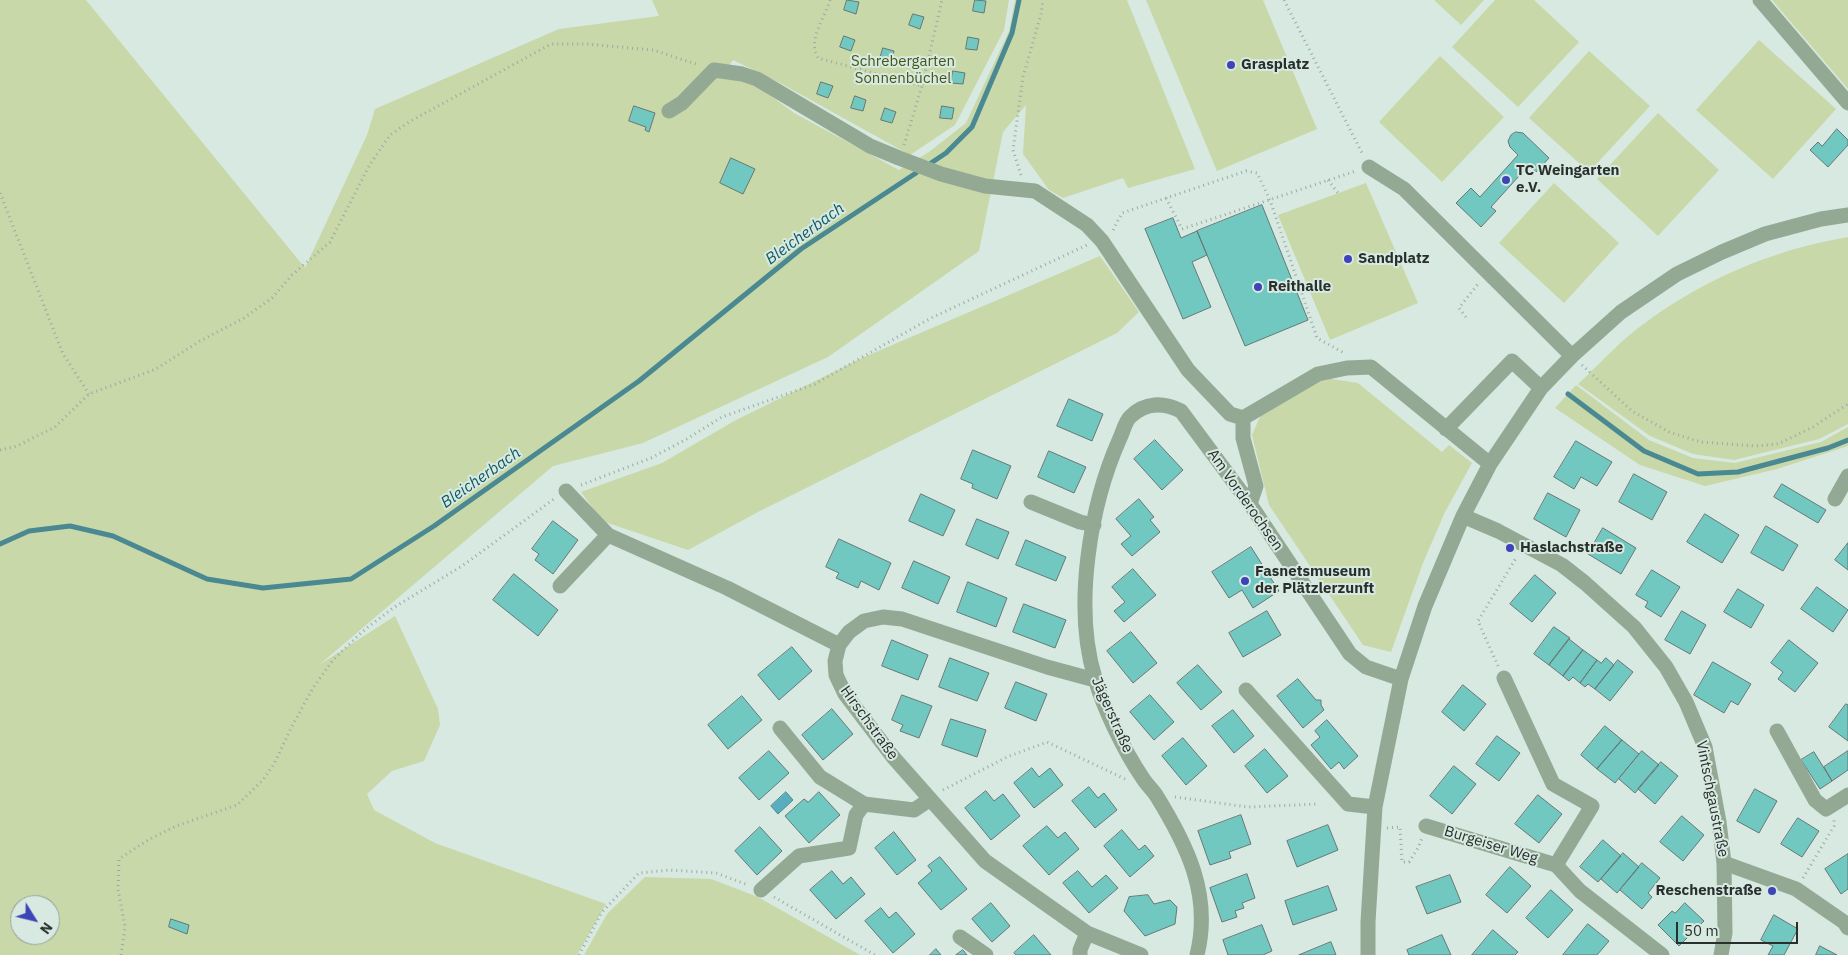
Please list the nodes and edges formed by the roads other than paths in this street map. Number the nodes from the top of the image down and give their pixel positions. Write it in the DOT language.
graph roads {
  1 [pos="1760,0"];
  2 [pos="1848,103"];
  3 [pos="669,111"];
  4 [pos="1369,167"];
  5 [pos="1848,215"];
  6 [pos="1572,356"];
  7 [pos="1542,388"];
  8 [pos="1169,405"];
  9 [pos="1243,418"];
  10 [pos="1446,429"];
  11 [pos="1490,464"];
  12 [pos="1848,476"];
  13 [pos="566,490"];
  14 [pos="1835,499"];
  15 [pos="1031,502"];
  16 [pos="1250,504"];
  17 [pos="1463,516"];
  18 [pos="1094,525"];
  19 [pos="608,535"];
  20 [pos="560,586"];
  21 [pos="839,645"];
  22 [pos="1504,678"];
  23 [pos="1401,679"];
  24 [pos="1095,680"];
  25 [pos="1246,690"];
  26 [pos="780,728"];
  27 [pos="1777,731"];
  28 [pos="1848,794"];
  29 [pos="929,800"];
  30 [pos="864,804"];
  31 [pos="1375,807"];
  32 [pos="1426,826"];
  33 [pos="1724,863"];
  34 [pos="1556,865"];
  35 [pos="761,890"];
  36 [pos="1848,928"];
  37 [pos="1087,933"];
  38 [pos="960,937"];
  39 [pos="986,955"];
  40 [pos="1080,955"];
  41 [pos="1141,955"];
  42 [pos="1197,955"];
  43 [pos="1368,955"];
  44 [pos="1662,955"];
  45 [pos="1720,955"];
  1 -- 2 [label="street"];
  3 -- 9 [label="street"];
  4 -- 6 [label="street"];
  5 -- 6 [label="street"];
  6 -- 7 [label="street"];
  7 -- 10 [label="street"];
  7 -- 11 [label="street"];
  8 -- 16 [label="street, Am Vorderochsen"];
  8 -- 18 [label="street, Jägerstraße"];
  9 -- 10 [label="street"];
  9 -- 16 [label="street"];
  10 -- 11 [label="street"];
  11 -- 17 [label="street"];
  12 -- 14 [label="street"];
  13 -- 19 [label="street"];
  15 -- 18 [label="street"];
  16 -- 23 [label="street, Am Vorderochsen"];
  17 -- 23 [label="street"];
  17 -- 33 [label="street, Vintschgaustraße"];
  18 -- 24 [label="street, Jägerstraße"];
  19 -- 20 [label="street"];
  19 -- 21 [label="street"];
  21 -- 24 [label="street"];
  21 -- 29 [label="street, Hirschstraße"];
  22 -- 34 [label="street, Burgeiser Weg"];
  23 -- 31 [label="street"];
  24 -- 42 [label="street, Jägerstraße"];
  25 -- 31 [label="street"];
  26 -- 30 [label="street"];
  27 -- 28 [label="street"];
  29 -- 30 [label="street"];
  29 -- 37 [label="street, Hirschstraße"];
  30 -- 35 [label="street"];
  31 -- 43 [label="street"];
  32 -- 34 [label="street, Burgeiser Weg"];
  33 -- 36 [label="street"];
  33 -- 45 [label="street, Vintschgaustraße"];
  34 -- 44 [label="street, Burgeiser Weg"];
  37 -- 40 [label="street"];
  37 -- 41 [label="street, Hirschstraße"];
  38 -- 39 [label="street"];
}
